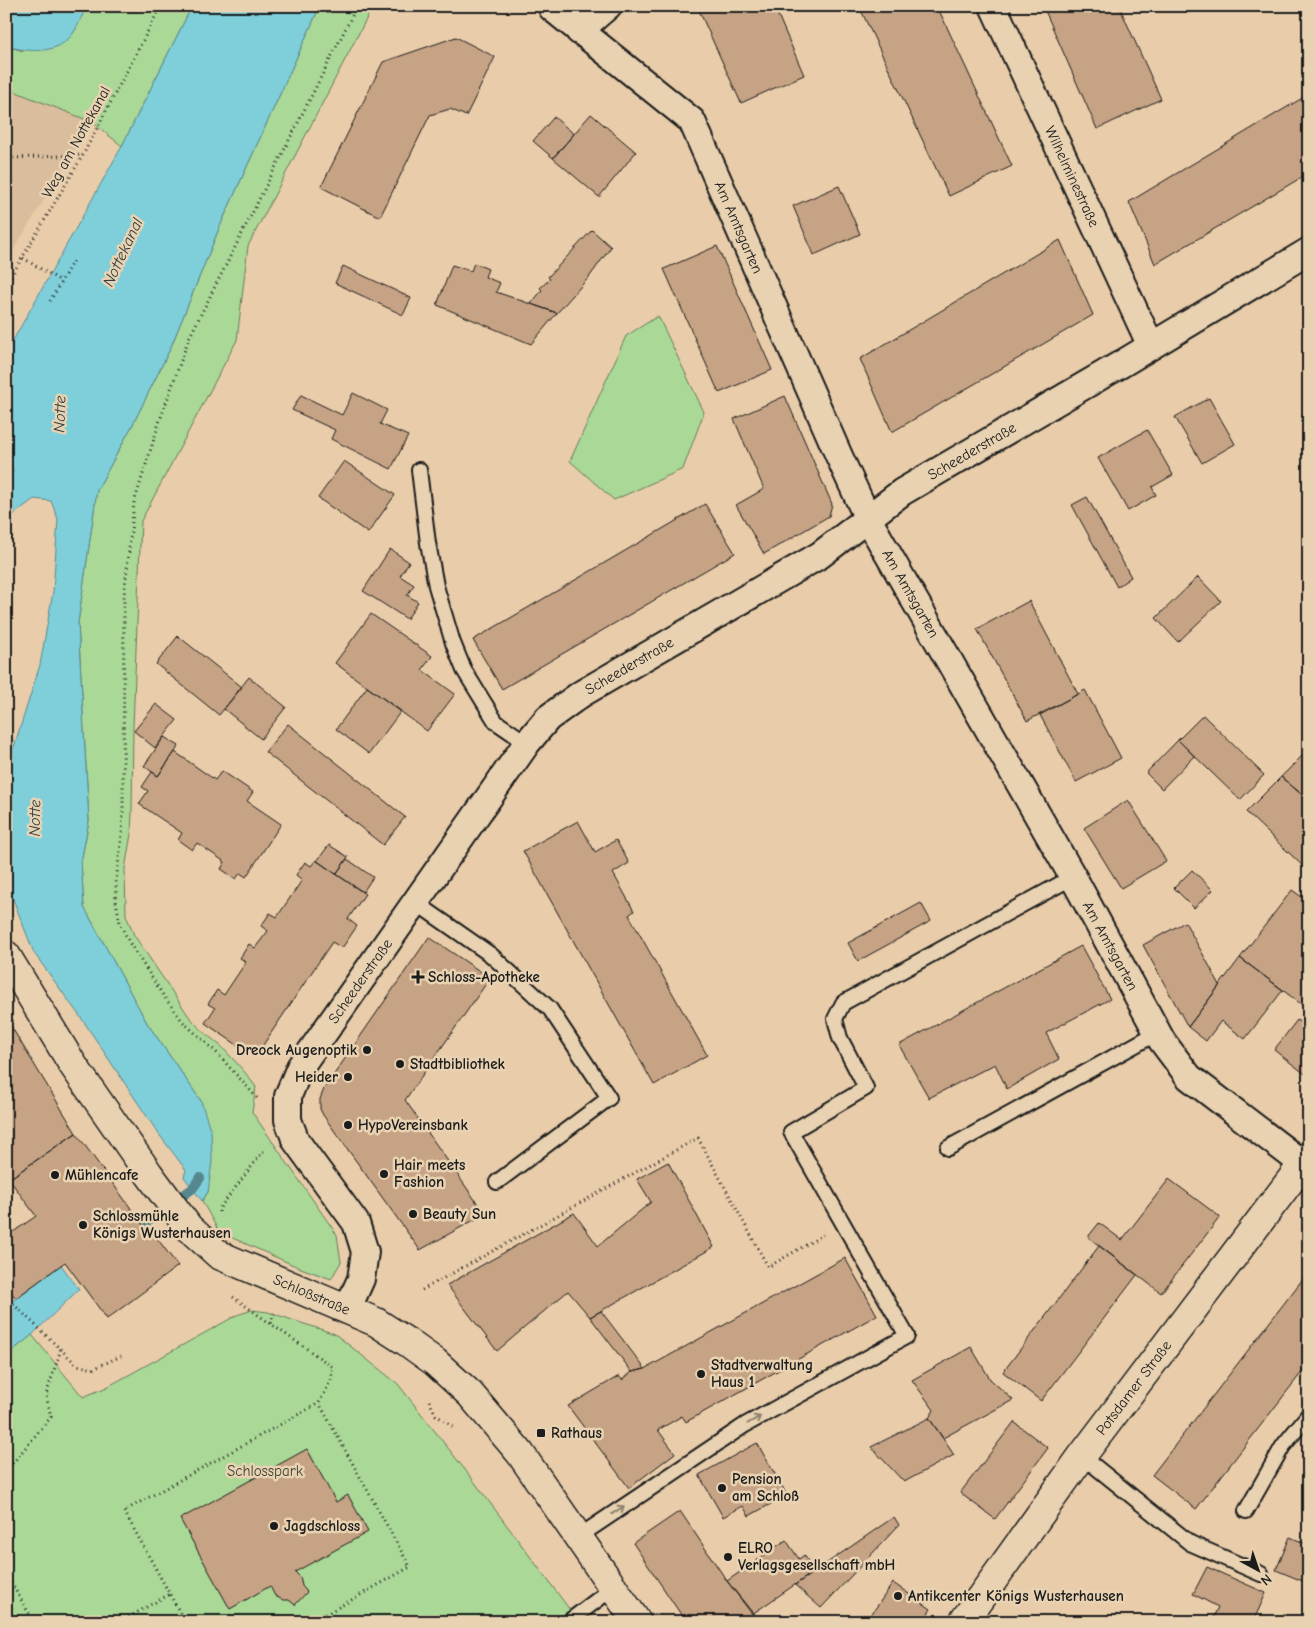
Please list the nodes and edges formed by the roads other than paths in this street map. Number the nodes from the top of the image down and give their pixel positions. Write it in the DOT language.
graph roads {
  1 [pos="608,6"];
  2 [pos="993,6"];
  3 [pos="552,8"];
  4 [pos="579,32"];
  5 [pos="1309,251"];
  6 [pos="1151,346"];
  7 [pos="419,470"];
  8 [pos="868,519"];
  9 [pos="526,743"];
  10 [pos="1072,877"];
  11 [pos="415,902"];
  12 [pos="6,955"];
  13 [pos="1157,1033"];
  14 [pos="948,1148"];
  15 [pos="1307,1163"];
  16 [pos="497,1182"];
  17 [pos="347,1310"];
  18 [pos="1309,1414"];
  19 [pos="1082,1456"];
  20 [pos="1246,1512"];
  21 [pos="578,1537"];
  22 [pos="1261,1574"];
  23 [pos="613,1588"];
  24 [pos="568,1622"];
  25 [pos="637,1622"];
  26 [pos="963,1622"];
  1 -- 4 [label="street"];
  2 -- 6 [label="street, Wilhelminestraße"];
  3 -- 4 [label="street, Am Amtsgarten"];
  4 -- 8 [label="street, Am Amtsgarten"];
  5 -- 6 [label="street, Scheederstraße"];
  6 -- 8 [label="street, Scheederstraße"];
  7 -- 9 [label="lane"];
  8 -- 9 [label="street, Scheederstraße"];
  8 -- 10 [label="street, Am Amtsgarten"];
  9 -- 11 [label="street, Scheederstraße"];
  10 -- 13 [label="street, Am Amtsgarten"];
  21 -- 10 [label="lane, one-way"];
  11 -- 16 [label="lane"];
  11 -- 17 [label="street, Scheederstraße"];
  12 -- 17 [label="main road, Schloßstraße"];
  13 -- 14 [label="lane"];
  13 -- 15 [label="street, Am Amtsgarten"];
  15 -- 19 [label="main road, Potsdamer Straße"];
  17 -- 21 [label="main road, Schloßstraße"];
  18 -- 20 [label="lane"];
  19 -- 22 [label="lane"];
  19 -- 26 [label="main road, Potsdamer Straße"];
  21 -- 23 [label="main road, Schloßstraße"];
  23 -- 24 [label="lane"];
  23 -- 25 [label="main road, Schloßstraße"];
}
